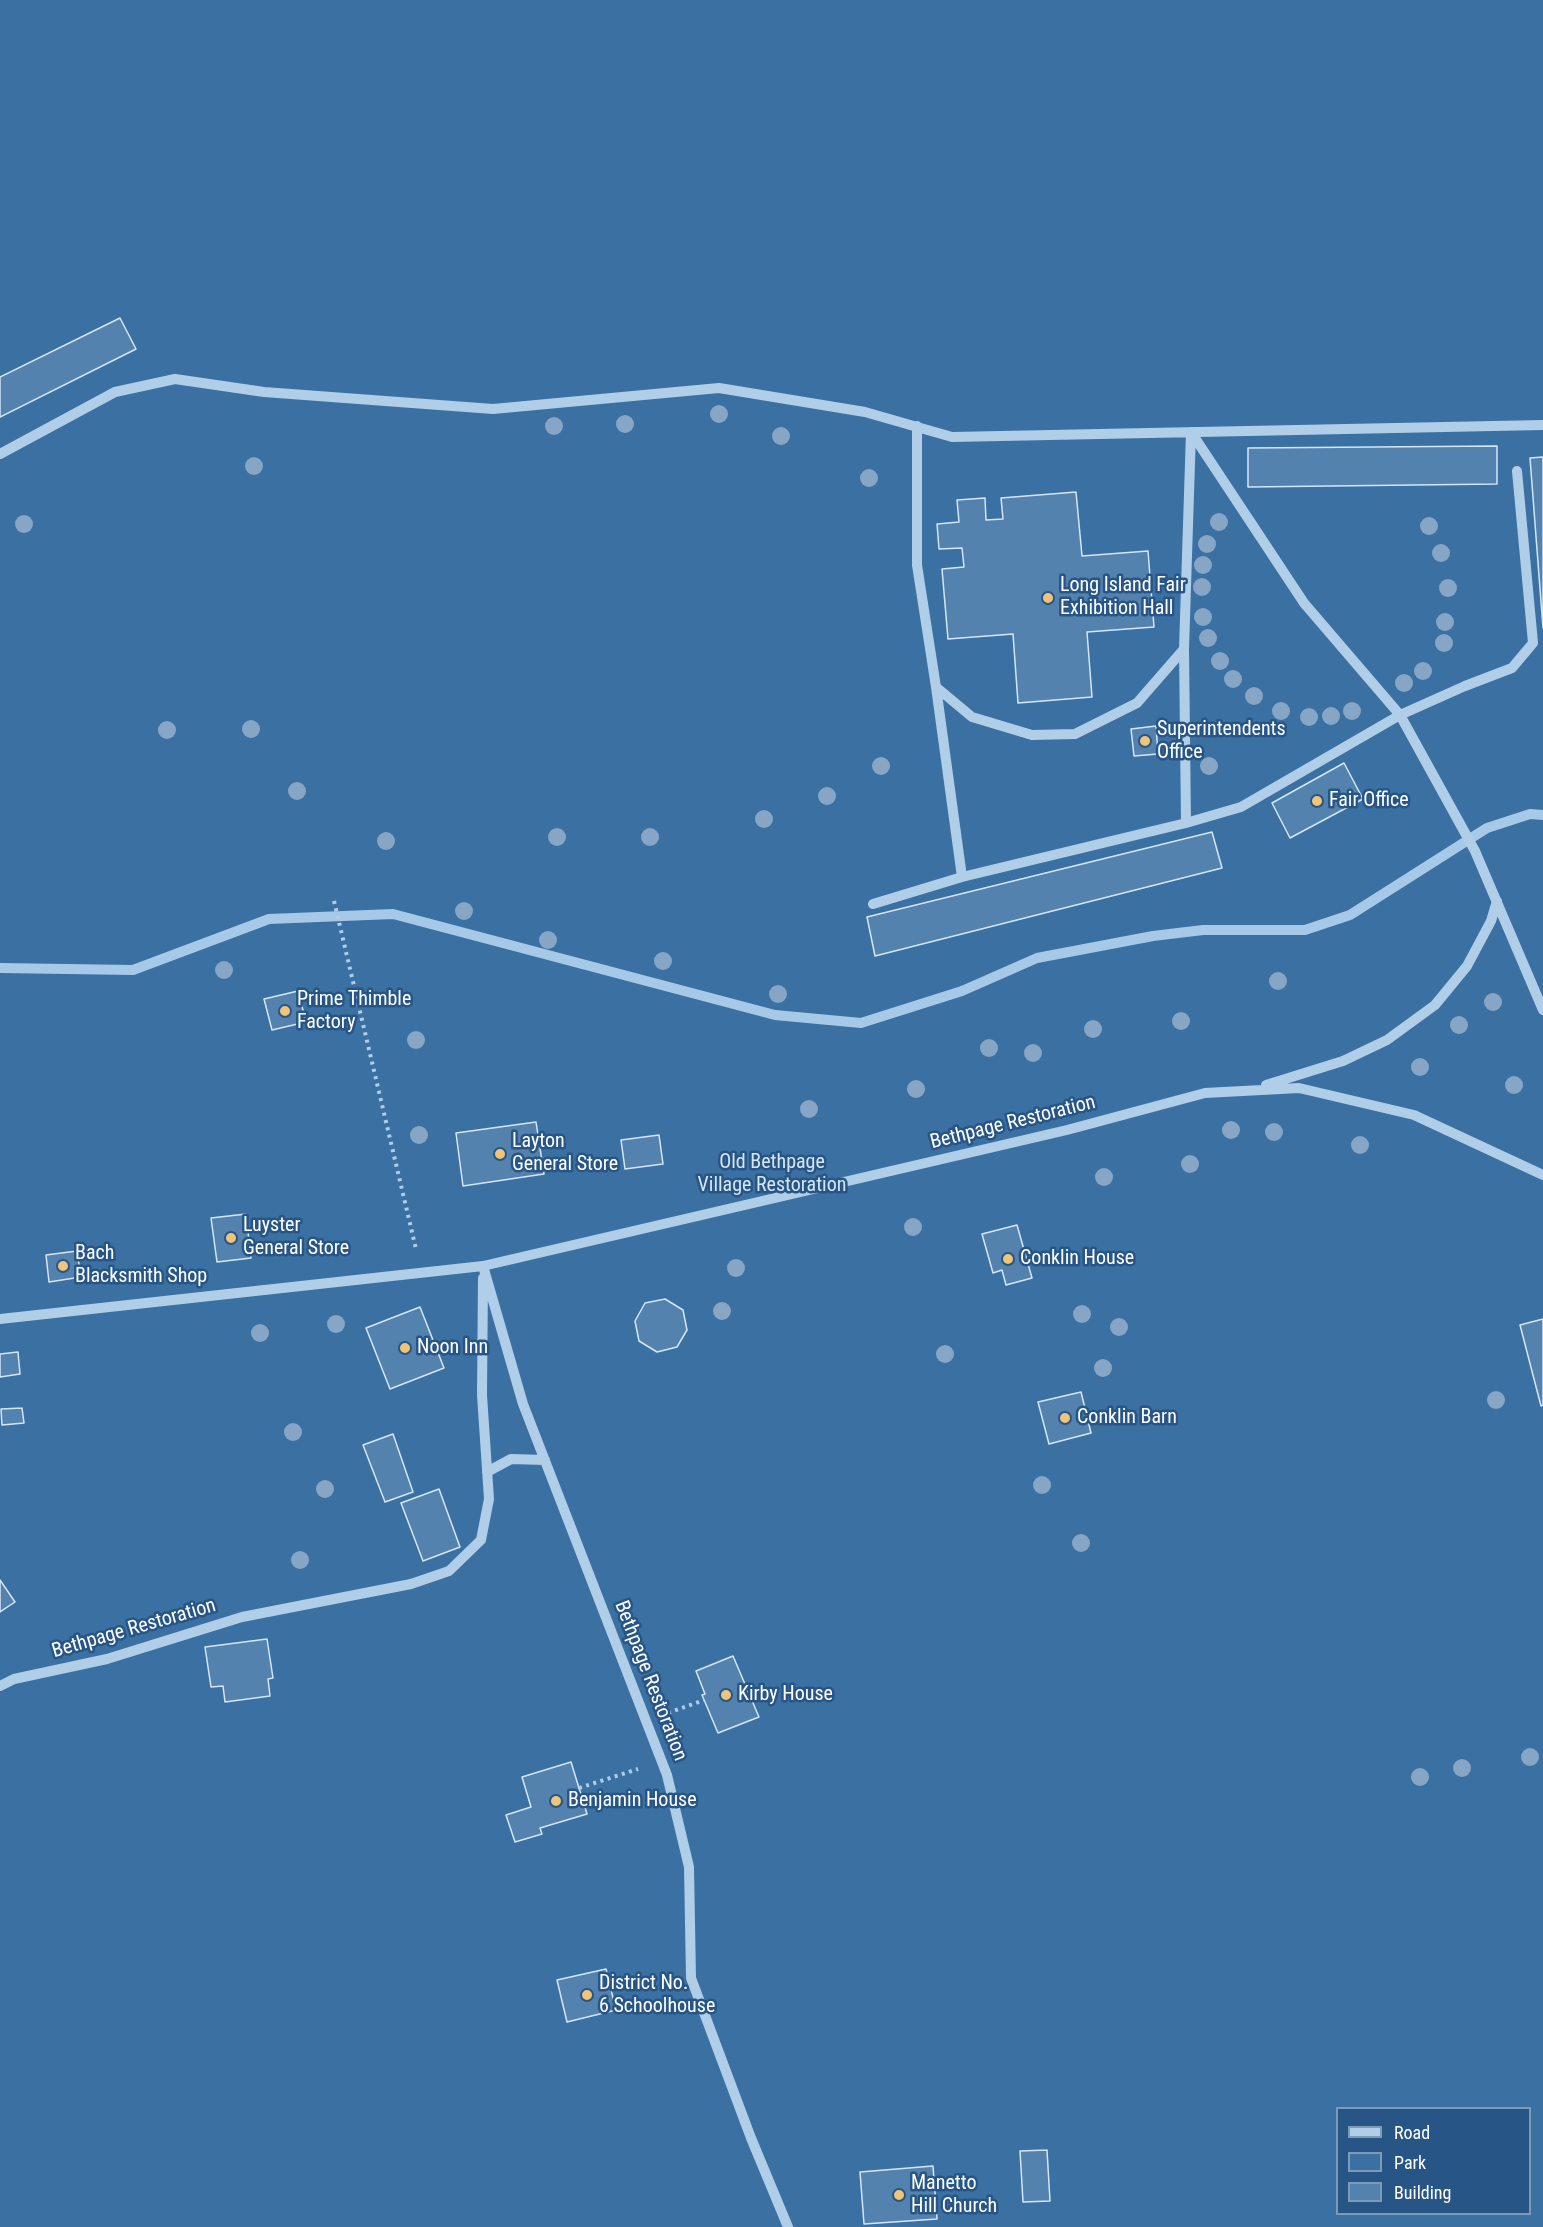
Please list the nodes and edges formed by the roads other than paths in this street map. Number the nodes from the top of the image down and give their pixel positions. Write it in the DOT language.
graph roads {
  1 [pos="1543,425"];
  2 [pos="917,426"];
  3 [pos="1191,432"];
  4 [pos="0,454"];
  5 [pos="1517,471"];
  6 [pos="1184,649"];
  7 [pos="936,687"];
  8 [pos="1400,715"];
  9 [pos="1186,823"];
  10 [pos="962,877"];
  11 [pos="1497,900"];
  12 [pos="873,904"];
  13 [pos="1543,1010"];
  14 [pos="1252,1090"];
  15 [pos="1543,1175"];
  16 [pos="483,1266"];
  17 [pos="0,1319"];
  18 [pos="545,1460"];
  19 [pos="487,1472"];
  20 [pos="0,1686"];
  21 [pos="788,2227"];
  1 -- 3 [label="street"];
  2 -- 3 [label="street"];
  2 -- 4 [label="street"];
  2 -- 7 [label="street"];
  3 -- 6 [label="street"];
  3 -- 8 [label="street"];
  5 -- 8 [label="street"];
  6 -- 7 [label="street"];
  6 -- 9 [label="street"];
  7 -- 10 [label="street"];
  8 -- 9 [label="street"];
  8 -- 11 [label="street"];
  9 -- 10 [label="street"];
  10 -- 12 [label="street"];
  11 -- 13 [label="street"];
  11 -- 14 [label="street"];
  14 -- 15 [label="street, Bethpage Restoration"];
  14 -- 16 [label="street, Bethpage Restoration"];
  16 -- 17 [label="street, Bethpage Restoration"];
  16 -- 18 [label="street, Bethpage Restoration"];
  16 -- 19 [label="street, Bethpage Restoration"];
  18 -- 19 [label="street"];
  18 -- 21 [label="street, Bethpage Restoration"];
  19 -- 20 [label="street, Bethpage Restoration"];
}
